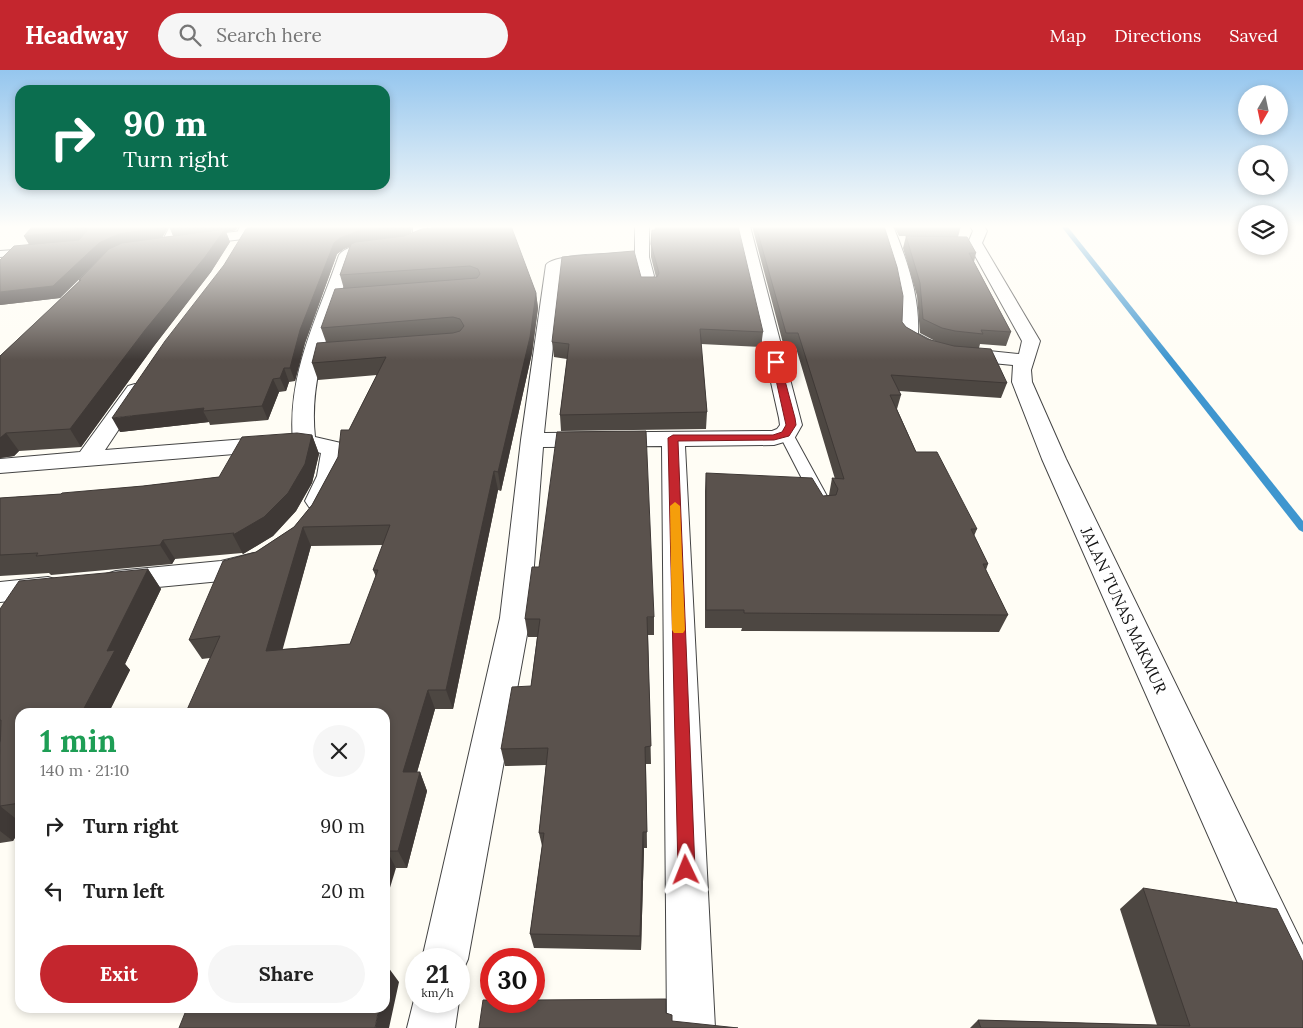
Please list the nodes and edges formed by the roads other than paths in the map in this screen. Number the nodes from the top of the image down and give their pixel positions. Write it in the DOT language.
graph roads {
  1 [pos="346,271"];
  2 [pos="553,271"];
  3 [pos="645,271"];
  4 [pos="755,271"];
  5 [pos="902,271"];
  6 [pos="989,271"];
  7 [pos="649,287"];
  8 [pos="1026,360"];
  9 [pos="146,375"];
  10 [pos="786,434"];
  11 [pos="673,438"];
  12 [pos="532,440"];
  13 [pos="304,442"];
  14 [pos="88,460"];
  15 [pos="0,466"];
  16 [pos="825,507"];
  17 [pos="304,523"];
  18 [pos="273,553"];
  19 [pos="96,583"];
  20 [pos="67,586"];
  21 [pos="0,592"];
  22 [pos="447,948"];
  23 [pos="1303,996"];
  24 [pos="434,1013"];
  25 [pos="431,1028"];
  26 [pos="691,1028"];
  1 -- 13 [label="street"];
  2 -- 12 [label="street"];
  3 -- 7 [label="street"];
  4 -- 10 [label="street"];
  5 -- 8 [label="street"];
  6 -- 8 [label="street, JALAN TUNAS MAKMUR"];
  8 -- 23 [label="street, JALAN TUNAS MAKMUR"];
  9 -- 14 [label="street"];
  10 -- 11 [label="street"];
  10 -- 16 [label="lane"];
  11 -- 12 [label="street"];
  11 -- 26 [label="street"];
  12 -- 22 [label="street"];
  13 -- 14 [label="street"];
  13 -- 17 [label="street"];
  14 -- 15 [label="street"];
  18 -- 19 [label="street"];
  20 -- 21 [label="street"];
  24 -- 25 [label="street"];
}
